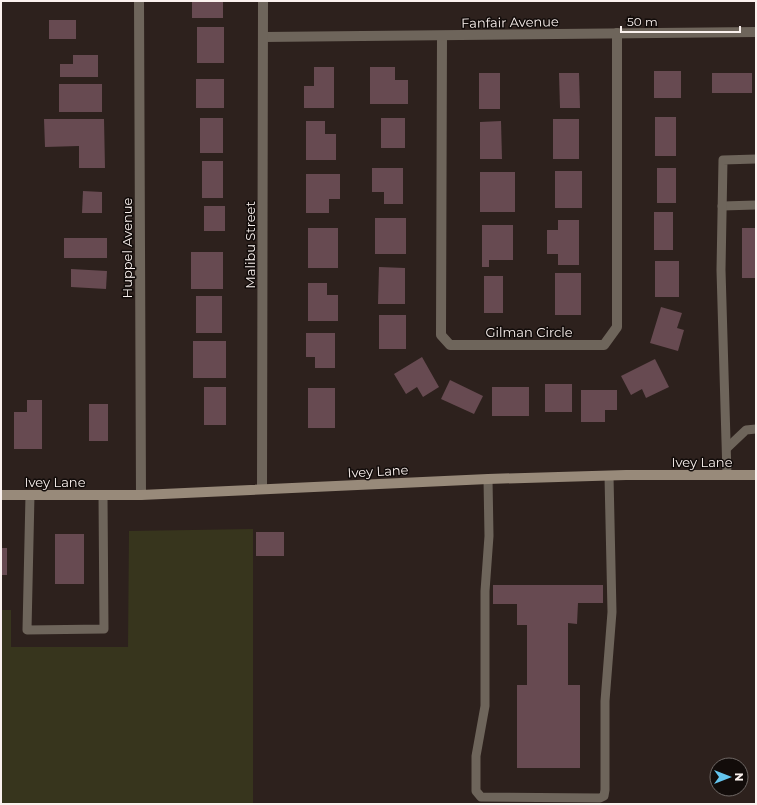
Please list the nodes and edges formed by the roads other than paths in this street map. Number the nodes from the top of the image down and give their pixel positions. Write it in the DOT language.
graph roads {
  1 [pos="139,1"];
  2 [pos="263,1"];
  3 [pos="756,32"];
  4 [pos="617,33"];
  5 [pos="442,36"];
  6 [pos="264,37"];
  7 [pos="756,159"];
  8 [pos="756,205"];
  9 [pos="722,206"];
  10 [pos="756,428"];
  11 [pos="727,448"];
  12 [pos="728,475"];
  13 [pos="756,475"];
  14 [pos="609,476"];
  15 [pos="488,479"];
  16 [pos="262,489"];
  17 [pos="1,495"];
  18 [pos="30,495"];
  19 [pos="103,495"];
  20 [pos="142,495"];
  1 -- 20 [label="street, Huppel Avenue"];
  2 -- 6 [label="street, Malibu Street"];
  3 -- 4 [label="street, Fanfair Avenue"];
  4 -- 5 [label="street, Fanfair Avenue"];
  4 -- 5 [label="street, Gilman Circle"];
  5 -- 6 [label="street, Fanfair Avenue"];
  6 -- 16 [label="street, Malibu Street"];
  7 -- 9 [label="lane"];
  8 -- 9 [label="lane"];
  9 -- 11 [label="lane"];
  10 -- 11 [label="lane"];
  11 -- 12 [label="lane"];
  12 -- 13 [label="street, Ivey Lane"];
  12 -- 14 [label="street, Ivey Lane"];
  14 -- 15 [label="street, Ivey Lane"];
  14 -- 15 [label="lane"];
  15 -- 16 [label="street, Ivey Lane"];
  16 -- 20 [label="street, Ivey Lane"];
  17 -- 18 [label="street, Ivey Lane"];
  18 -- 19 [label="street, Ivey Lane"];
  18 -- 19 [label="lane"];
  19 -- 20 [label="street, Ivey Lane"];
}
